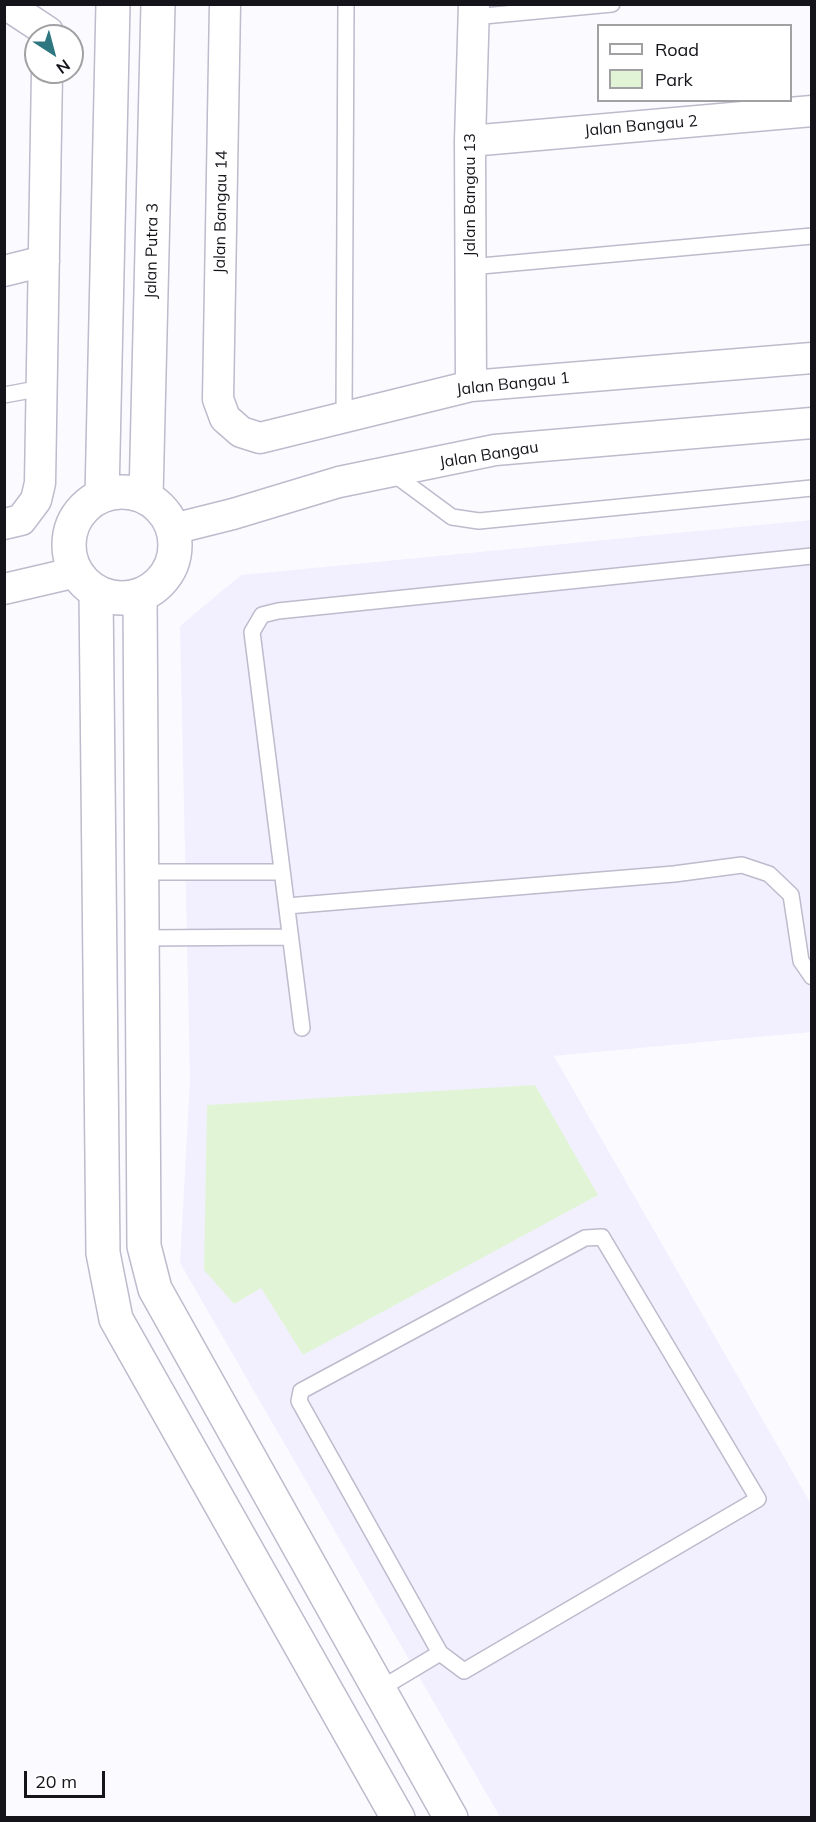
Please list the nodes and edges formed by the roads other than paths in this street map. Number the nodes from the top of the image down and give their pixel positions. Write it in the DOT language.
graph roads {
  1 [pos="113,4"];
  2 [pos="158,4"];
  3 [pos="225,4"];
  4 [pos="346,4"];
  5 [pos="612,4"];
  6 [pos="6,5"];
  7 [pos="474,11"];
  8 [pos="34,24"];
  9 [pos="47,84"];
  10 [pos="812,111"];
  11 [pos="470,141"];
  12 [pos="812,236"];
  13 [pos="44,261"];
  14 [pos="470,267"];
  15 [pos="4,271"];
  16 [pos="812,358"];
  17 [pos="471,386"];
  18 [pos="42,388"];
  19 [pos="4,395"];
  20 [pos="344,417"];
  21 [pos="225,418"];
  22 [pos="812,423"];
  23 [pos="391,472"];
  24 [pos="812,488"];
  25 [pos="102,496"];
  26 [pos="146,497"];
  27 [pos="13,522"];
  28 [pos="173,529"];
  29 [pos="812,556"];
  30 [pos="86,582"];
  31 [pos="4,589"];
  32 [pos="140,595"];
  33 [pos="143,872"];
  34 [pos="282,872"];
  35 [pos="287,906"];
  36 [pos="290,937"];
  37 [pos="142,938"];
  38 [pos="812,976"];
  39 [pos="302,1028"];
  40 [pos="440,1653"];
  41 [pos="380,1689"];
  42 [pos="398,1818"];
  43 [pos="451,1818"];
  1 -- 25 [label="street"];
  2 -- 26 [label="street, Jalan Putra 3"];
  3 -- 21 [label="street, Jalan Bangau 14"];
  4 -- 20 [label="lane"];
  5 -- 7 [label="lane"];
  6 -- 8 [label="street"];
  7 -- 11 [label="street, Jalan Bangau 13"];
  9 -- 13 [label="street"];
  10 -- 11 [label="street, Jalan Bangau 2"];
  11 -- 14 [label="street, Jalan Bangau 13"];
  12 -- 14 [label="lane"];
  13 -- 15 [label="street"];
  13 -- 18 [label="street"];
  14 -- 17 [label="street, Jalan Bangau 13"];
  16 -- 17 [label="street, Jalan Bangau 1"];
  17 -- 20 [label="street, Jalan Bangau 1"];
  18 -- 19 [label="lane"];
  18 -- 27 [label="street"];
  20 -- 21 [label="street, Jalan Bangau 1"];
  22 -- 23 [label="street, Jalan Bangau"];
  23 -- 24 [label="lane"];
  23 -- 28 [label="street, Jalan Bangau"];
  25 -- 26 [label="street"];
  25 -- 30 [label="street"];
  26 -- 28 [label="street"];
  28 -- 32 [label="street"];
  29 -- 34 [label="lane"];
  30 -- 31 [label="street"];
  30 -- 32 [label="street"];
  30 -- 42 [label="street"];
  32 -- 33 [label="street"];
  33 -- 34 [label="lane"];
  33 -- 37 [label="street"];
  34 -- 35 [label="lane"];
  35 -- 36 [label="lane"];
  35 -- 38 [label="lane"];
  36 -- 37 [label="lane"];
  36 -- 39 [label="lane"];
  37 -- 41 [label="street"];
  40 -- 40 [label="lane"];
  40 -- 41 [label="lane"];
  41 -- 43 [label="street"];
}
